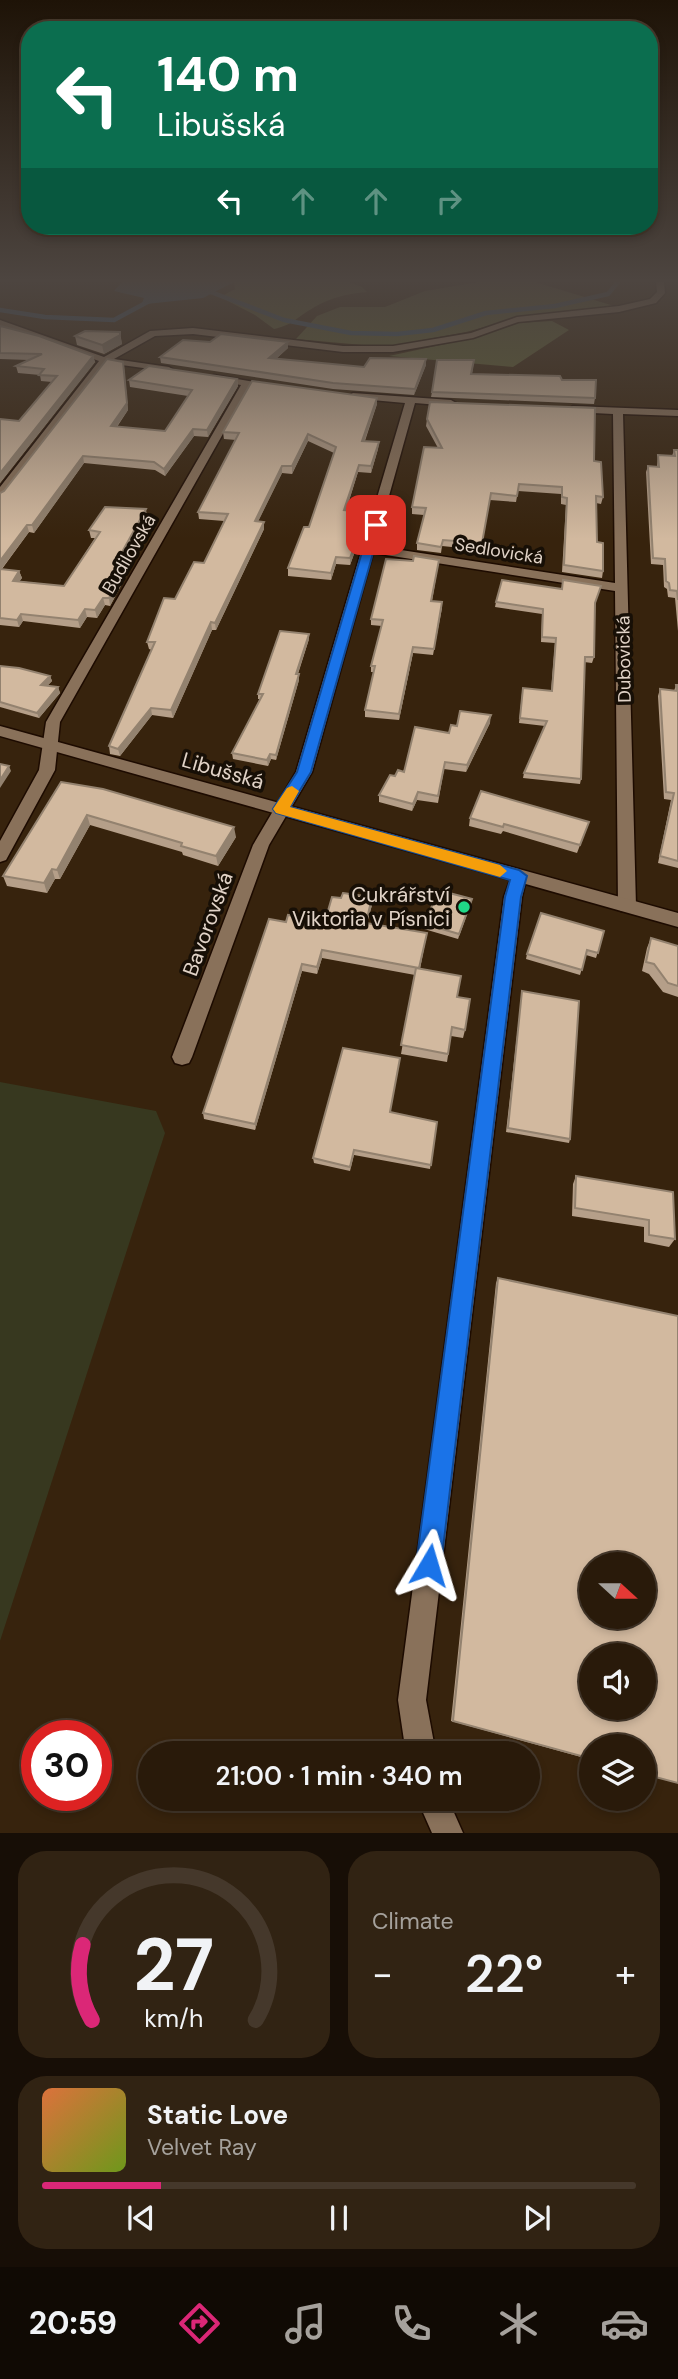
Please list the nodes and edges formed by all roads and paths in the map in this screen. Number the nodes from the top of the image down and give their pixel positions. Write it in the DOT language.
graph roads {
  1 [pos="99,368"];
  2 [pos="153,368"];
  3 [pos="182,372"];
  4 [pos="208,377"];
  5 [pos="247,383"];
  6 [pos="284,388"];
  7 [pos="346,396"];
  8 [pos="410,402"];
  9 [pos="466,404"];
  10 [pos="563,408"];
  11 [pos="618,411"];
  12 [pos="678,413"];
  13 [pos="0,495"];
  14 [pos="369,549"];
  15 [pos="623,588"];
  16 [pos="0,731"];
  17 [pos="49,744"];
  18 [pos="281,809"];
  19 [pos="0,856"];
  20 [pos="519,876"];
  21 [pos="627,906"];
  22 [pos="678,920"];
  23 [pos="183,1057"];
  24 [pos="419,1741"];
  25 [pos="438,1811"];
  26 [pos="448,1833"];
  1 -- 13 [label="street"];
  2 -- 3 [label="street"];
  4 -- 5 [label="street"];
  5 -- 6 [label="street"];
  5 -- 17 [label="street, Budilovská"];
  7 -- 8 [label="street"];
  8 -- 9 [label="street"];
  8 -- 14 [label="street, Bavorovská"];
  10 -- 11 [label="street"];
  11 -- 12 [label="street"];
  11 -- 15 [label="street, Dubovická"];
  14 -- 15 [label="street, Sedlovická"];
  14 -- 18 [label="street, Bavorovská"];
  15 -- 21 [label="street, Dubovická"];
  16 -- 17 [label="street, Libušská"];
  17 -- 18 [label="street, Libušská"];
  17 -- 19 [label="street, Budilovská"];
  18 -- 20 [label="street, Libušská"];
  18 -- 23 [label="street, Bavorovská"];
  20 -- 21 [label="street, Libušská"];
  20 -- 24 [label="street"];
  21 -- 22 [label="street, Libušská"];
  25 -- 26 [label="street"];
}
